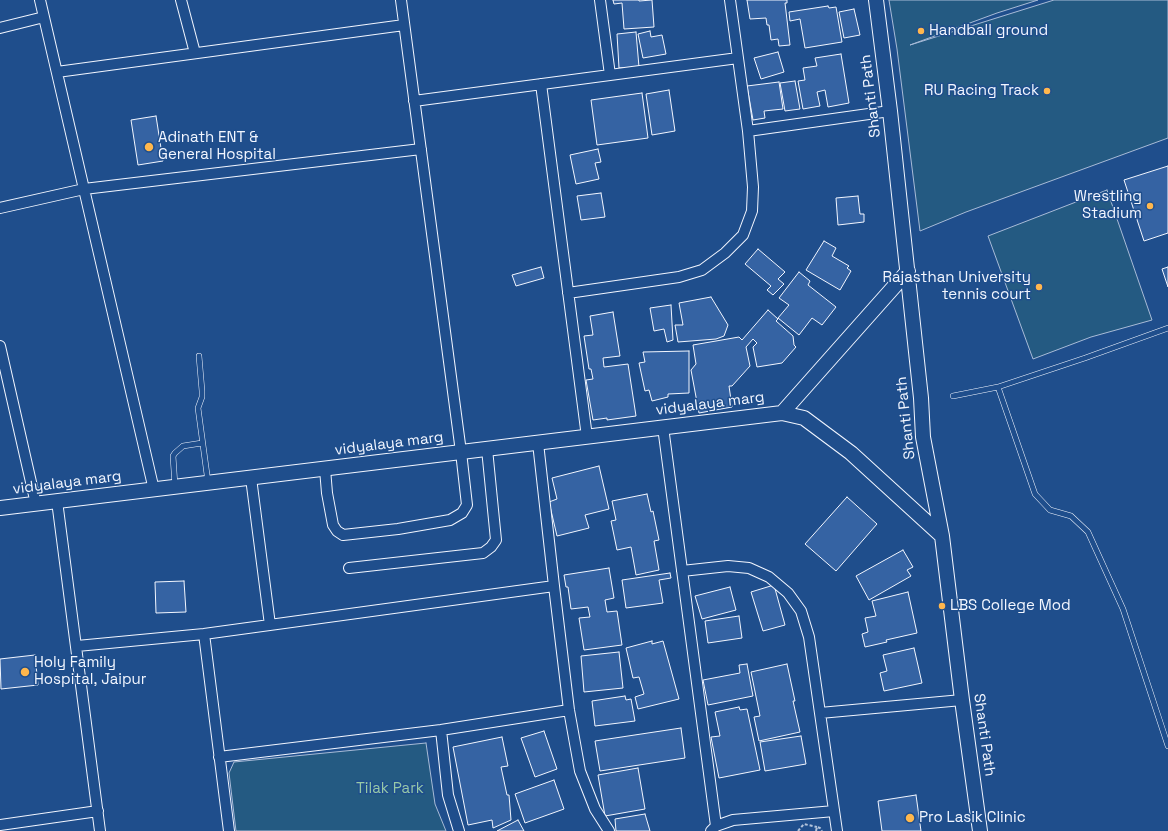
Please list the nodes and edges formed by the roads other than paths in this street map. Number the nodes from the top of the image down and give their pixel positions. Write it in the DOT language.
graph roads {
  1 [pos="40,0"];
  2 [pos="181,0"];
  3 [pos="401,0"];
  4 [pos="600,0"];
  5 [pos="730,0"];
  6 [pos="876,0"];
  7 [pos="44,17"];
  8 [pos="404,25"];
  9 [pos="0,28"];
  10 [pos="195,53"];
  11 [pos="738,58"];
  12 [pos="57,72"];
  13 [pos="610,75"];
  14 [pos="541,84"];
  15 [pos="414,101"];
  16 [pos="890,111"];
  17 [pos="748,132"];
  18 [pos="421,149"];
  19 [pos="84,189"];
  20 [pos="0,208"];
  21 [pos="908,271"];
  22 [pos="568,293"];
  23 [pos="1168,328"];
  24 [pos="0,346"];
  25 [pos="199,356"];
  26 [pos="998,387"];
  27 [pos="953,396"];
  28 [pos="782,413"];
  29 [pos="663,427"];
  30 [pos="587,437"];
  31 [pos="202,443"];
  32 [pos="538,443"];
  33 [pos="487,449"];
  34 [pos="461,452"];
  35 [pos="325,469"];
  36 [pos="252,478"];
  37 [pos="208,483"];
  38 [pos="175,487"];
  39 [pos="154,490"];
  40 [pos="57,501"];
  41 [pos="36,504"];
  42 [pos="0,508"];
  43 [pos="942,536"];
  44 [pos="349,568"];
  45 [pos="682,571"];
  46 [pos="554,586"];
  47 [pos="270,625"];
  48 [pos="204,634"];
  49 [pos="77,646"];
  50 [pos="962,700"];
  51 [pos="569,710"];
  52 [pos="820,714"];
  53 [pos="441,730"];
  54 [pos="1168,746"];
  55 [pos="220,757"];
  56 [pos="98,811"];
  57 [pos="834,811"];
  58 [pos="0,825"];
  59 [pos="714,828"];
  60 [pos="100,831"];
  61 [pos="229,831"];
  62 [pos="458,831"];
  63 [pos="609,831"];
  64 [pos="837,831"];
  65 [pos="980,831"];
  1 -- 7 [label="street"];
  2 -- 10 [label="street"];
  3 -- 8 [label="street"];
  4 -- 13 [label="street"];
  5 -- 11 [label="street"];
  6 -- 16 [label="street, Shanti Path"];
  7 -- 9 [label="street"];
  7 -- 12 [label="street"];
  8 -- 10 [label="street"];
  8 -- 15 [label="street"];
  10 -- 12 [label="street"];
  11 -- 13 [label="street"];
  11 -- 17 [label="street"];
  12 -- 19 [label="street"];
  13 -- 14 [label="street"];
  14 -- 15 [label="street"];
  14 -- 22 [label="street"];
  15 -- 18 [label="street"];
  16 -- 17 [label="street"];
  16 -- 21 [label="street, Shanti Path"];
  17 -- 22 [label="street"];
  18 -- 19 [label="street"];
  18 -- 34 [label="street"];
  19 -- 20 [label="street"];
  19 -- 39 [label="street"];
  21 -- 28 [label="street"];
  21 -- 43 [label="street, Shanti Path"];
  22 -- 30 [label="street"];
  23 -- 26 [label="lane"];
  24 -- 41 [label="street"];
  25 -- 31 [label="lane"];
  26 -- 27 [label="lane"];
  26 -- 54 [label="lane"];
  28 -- 29 [label="street, vidyalaya marg"];
  28 -- 43 [label="street, vidyalaya marg"];
  29 -- 30 [label="street, vidyalaya marg"];
  29 -- 45 [label="street"];
  30 -- 32 [label="street, vidyalaya marg"];
  31 -- 37 [label="lane"];
  31 -- 38 [label="lane"];
  32 -- 33 [label="street, vidyalaya marg"];
  32 -- 46 [label="street"];
  33 -- 34 [label="street, vidyalaya marg"];
  33 -- 44 [label="street"];
  34 -- 35 [label="street, vidyalaya marg"];
  34 -- 35 [label="street"];
  35 -- 36 [label="street, vidyalaya marg"];
  36 -- 37 [label="street, vidyalaya marg"];
  36 -- 47 [label="street"];
  37 -- 38 [label="street, vidyalaya marg"];
  38 -- 39 [label="street, vidyalaya marg"];
  39 -- 40 [label="street, vidyalaya marg"];
  40 -- 41 [label="street, vidyalaya marg"];
  40 -- 49 [label="street"];
  41 -- 42 [label="street, vidyalaya marg"];
  43 -- 50 [label="street, Shanti Path"];
  45 -- 52 [label="street"];
  45 -- 59 [label="street"];
  46 -- 47 [label="street"];
  46 -- 51 [label="street"];
  47 -- 48 [label="street"];
  48 -- 49 [label="street"];
  48 -- 55 [label="street"];
  49 -- 56 [label="street"];
  50 -- 52 [label="street"];
  50 -- 65 [label="street, Shanti Path"];
  51 -- 53 [label="street"];
  51 -- 63 [label="street"];
  52 -- 57 [label="street"];
  53 -- 55 [label="street"];
  53 -- 62 [label="street"];
  55 -- 61 [label="street"];
  56 -- 58 [label="street"];
  56 -- 60 [label="street"];
  57 -- 59 [label="street"];
  57 -- 64 [label="street"];
}
